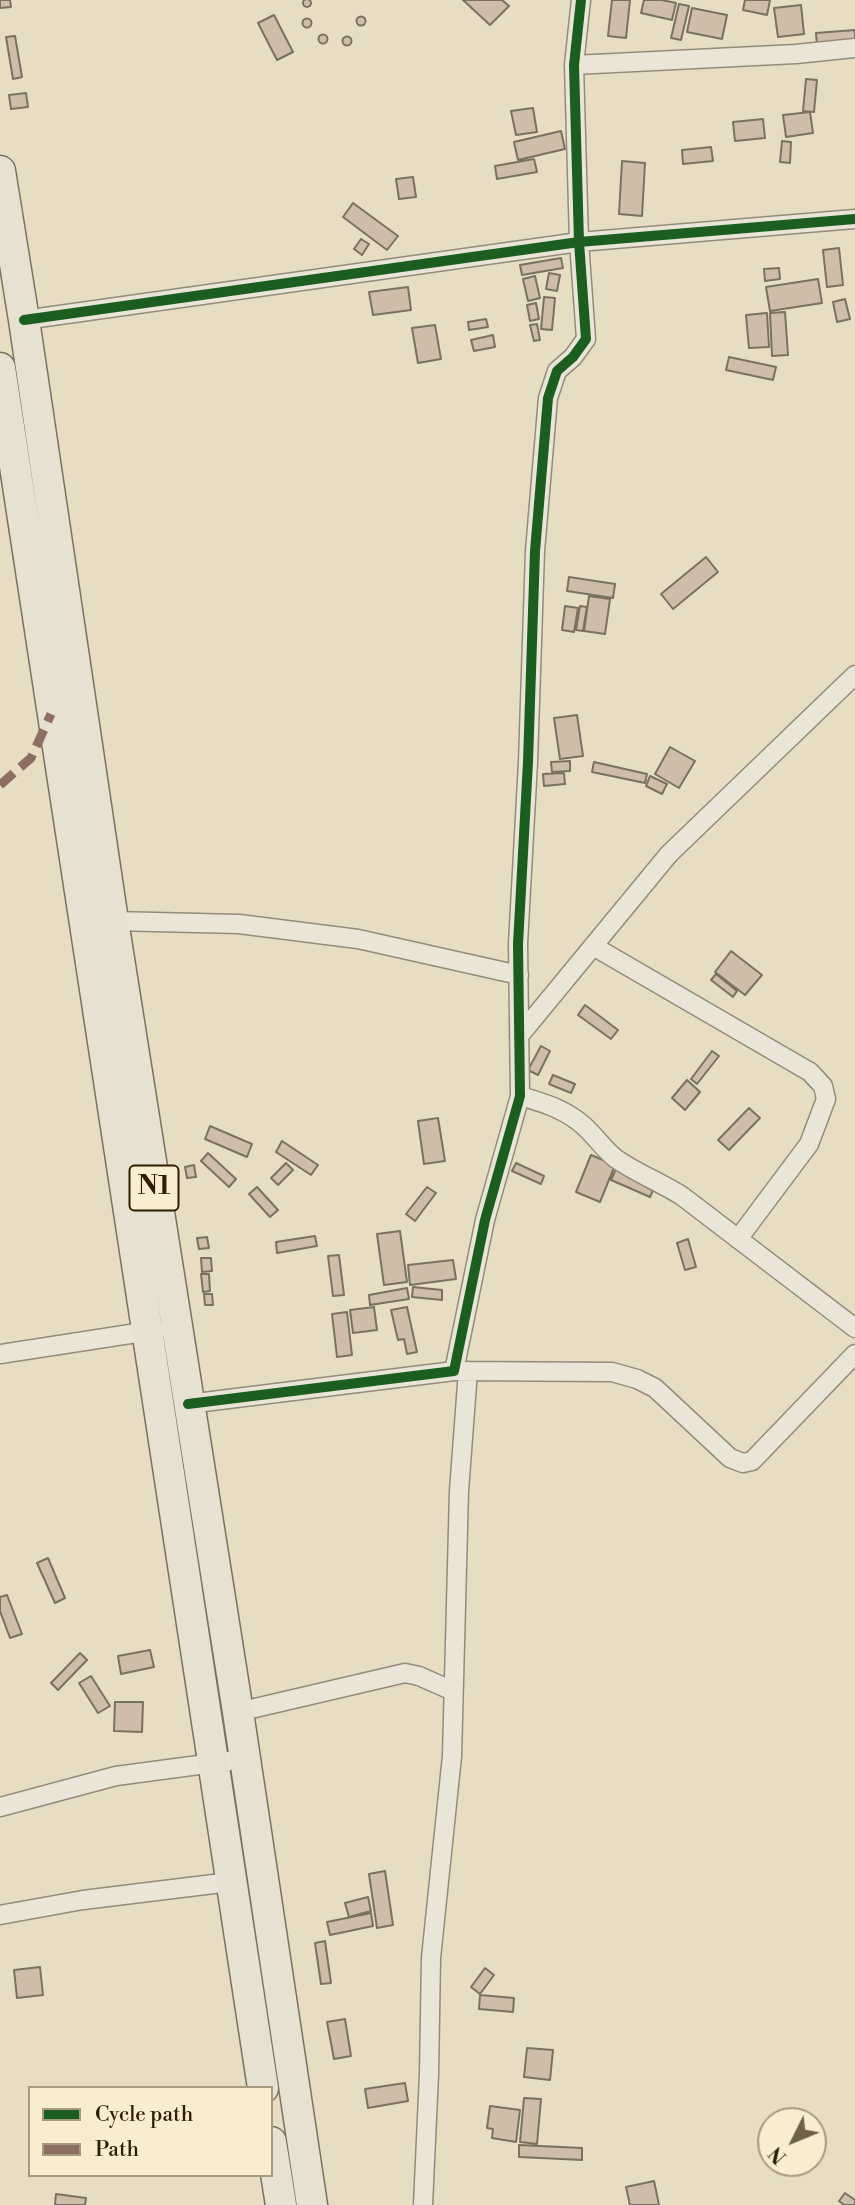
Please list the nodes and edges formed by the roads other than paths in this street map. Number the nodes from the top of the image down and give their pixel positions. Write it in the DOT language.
graph roads {
  1 [pos="581,0"];
  2 [pos="855,48"];
  3 [pos="574,65"];
  4 [pos="0,171"];
  5 [pos="855,219"];
  6 [pos="579,243"];
  7 [pos="6,248"];
  8 [pos="24,320"];
  9 [pos="0,368"];
  10 [pos="855,675"];
  11 [pos="113,921"];
  12 [pos="593,946"];
  13 [pos="519,975"];
  14 [pos="519,1036"];
  15 [pos="520,1096"];
  16 [pos="738,1239"];
  17 [pos="855,1328"];
  18 [pos="162,1329"];
  19 [pos="0,1354"];
  20 [pos="855,1354"];
  21 [pos="461,1371"];
  22 [pos="188,1404"];
  23 [pos="453,1691"];
  24 [pos="238,1712"];
  25 [pos="244,1759"];
  26 [pos="212,1764"];
  27 [pos="0,1807"];
  28 [pos="230,1882"];
  29 [pos="0,1915"];
  30 [pos="263,2086"];
  31 [pos="273,2155"];
  32 [pos="281,2205"];
  33 [pos="312,2205"];
  34 [pos="423,2205"];
  1 -- 3 [label="street"];
  2 -- 3 [label="street"];
  3 -- 6 [label="street"];
  4 -- 7 [label="highway, N1"];
  5 -- 6 [label="street"];
  6 -- 8 [label="street"];
  6 -- 13 [label="street"];
  7 -- 8 [label="highway, N1"];
  8 -- 11 [label="highway, N1"];
  9 -- 18 [label="highway, N1"];
  10 -- 12 [label="street"];
  11 -- 13 [label="street"];
  11 -- 18 [label="highway, N1"];
  12 -- 14 [label="street"];
  12 -- 16 [label="street"];
  13 -- 14 [label="street"];
  14 -- 15 [label="street"];
  15 -- 16 [label="street"];
  15 -- 21 [label="street"];
  16 -- 17 [label="street"];
  18 -- 19 [label="street"];
  18 -- 22 [label="highway, N1"];
  18 -- 26 [label="highway, N1"];
  20 -- 21 [label="street"];
  21 -- 22 [label="street"];
  21 -- 23 [label="street"];
  22 -- 24 [label="highway, N1"];
  23 -- 24 [label="street"];
  23 -- 34 [label="street"];
  24 -- 25 [label="highway, N1"];
  25 -- 26 [label="street"];
  25 -- 33 [label="highway, N1"];
  26 -- 27 [label="street"];
  26 -- 28 [label="highway, N1"];
  28 -- 29 [label="street"];
  28 -- 30 [label="highway, N1"];
  31 -- 32 [label="highway"];
}
